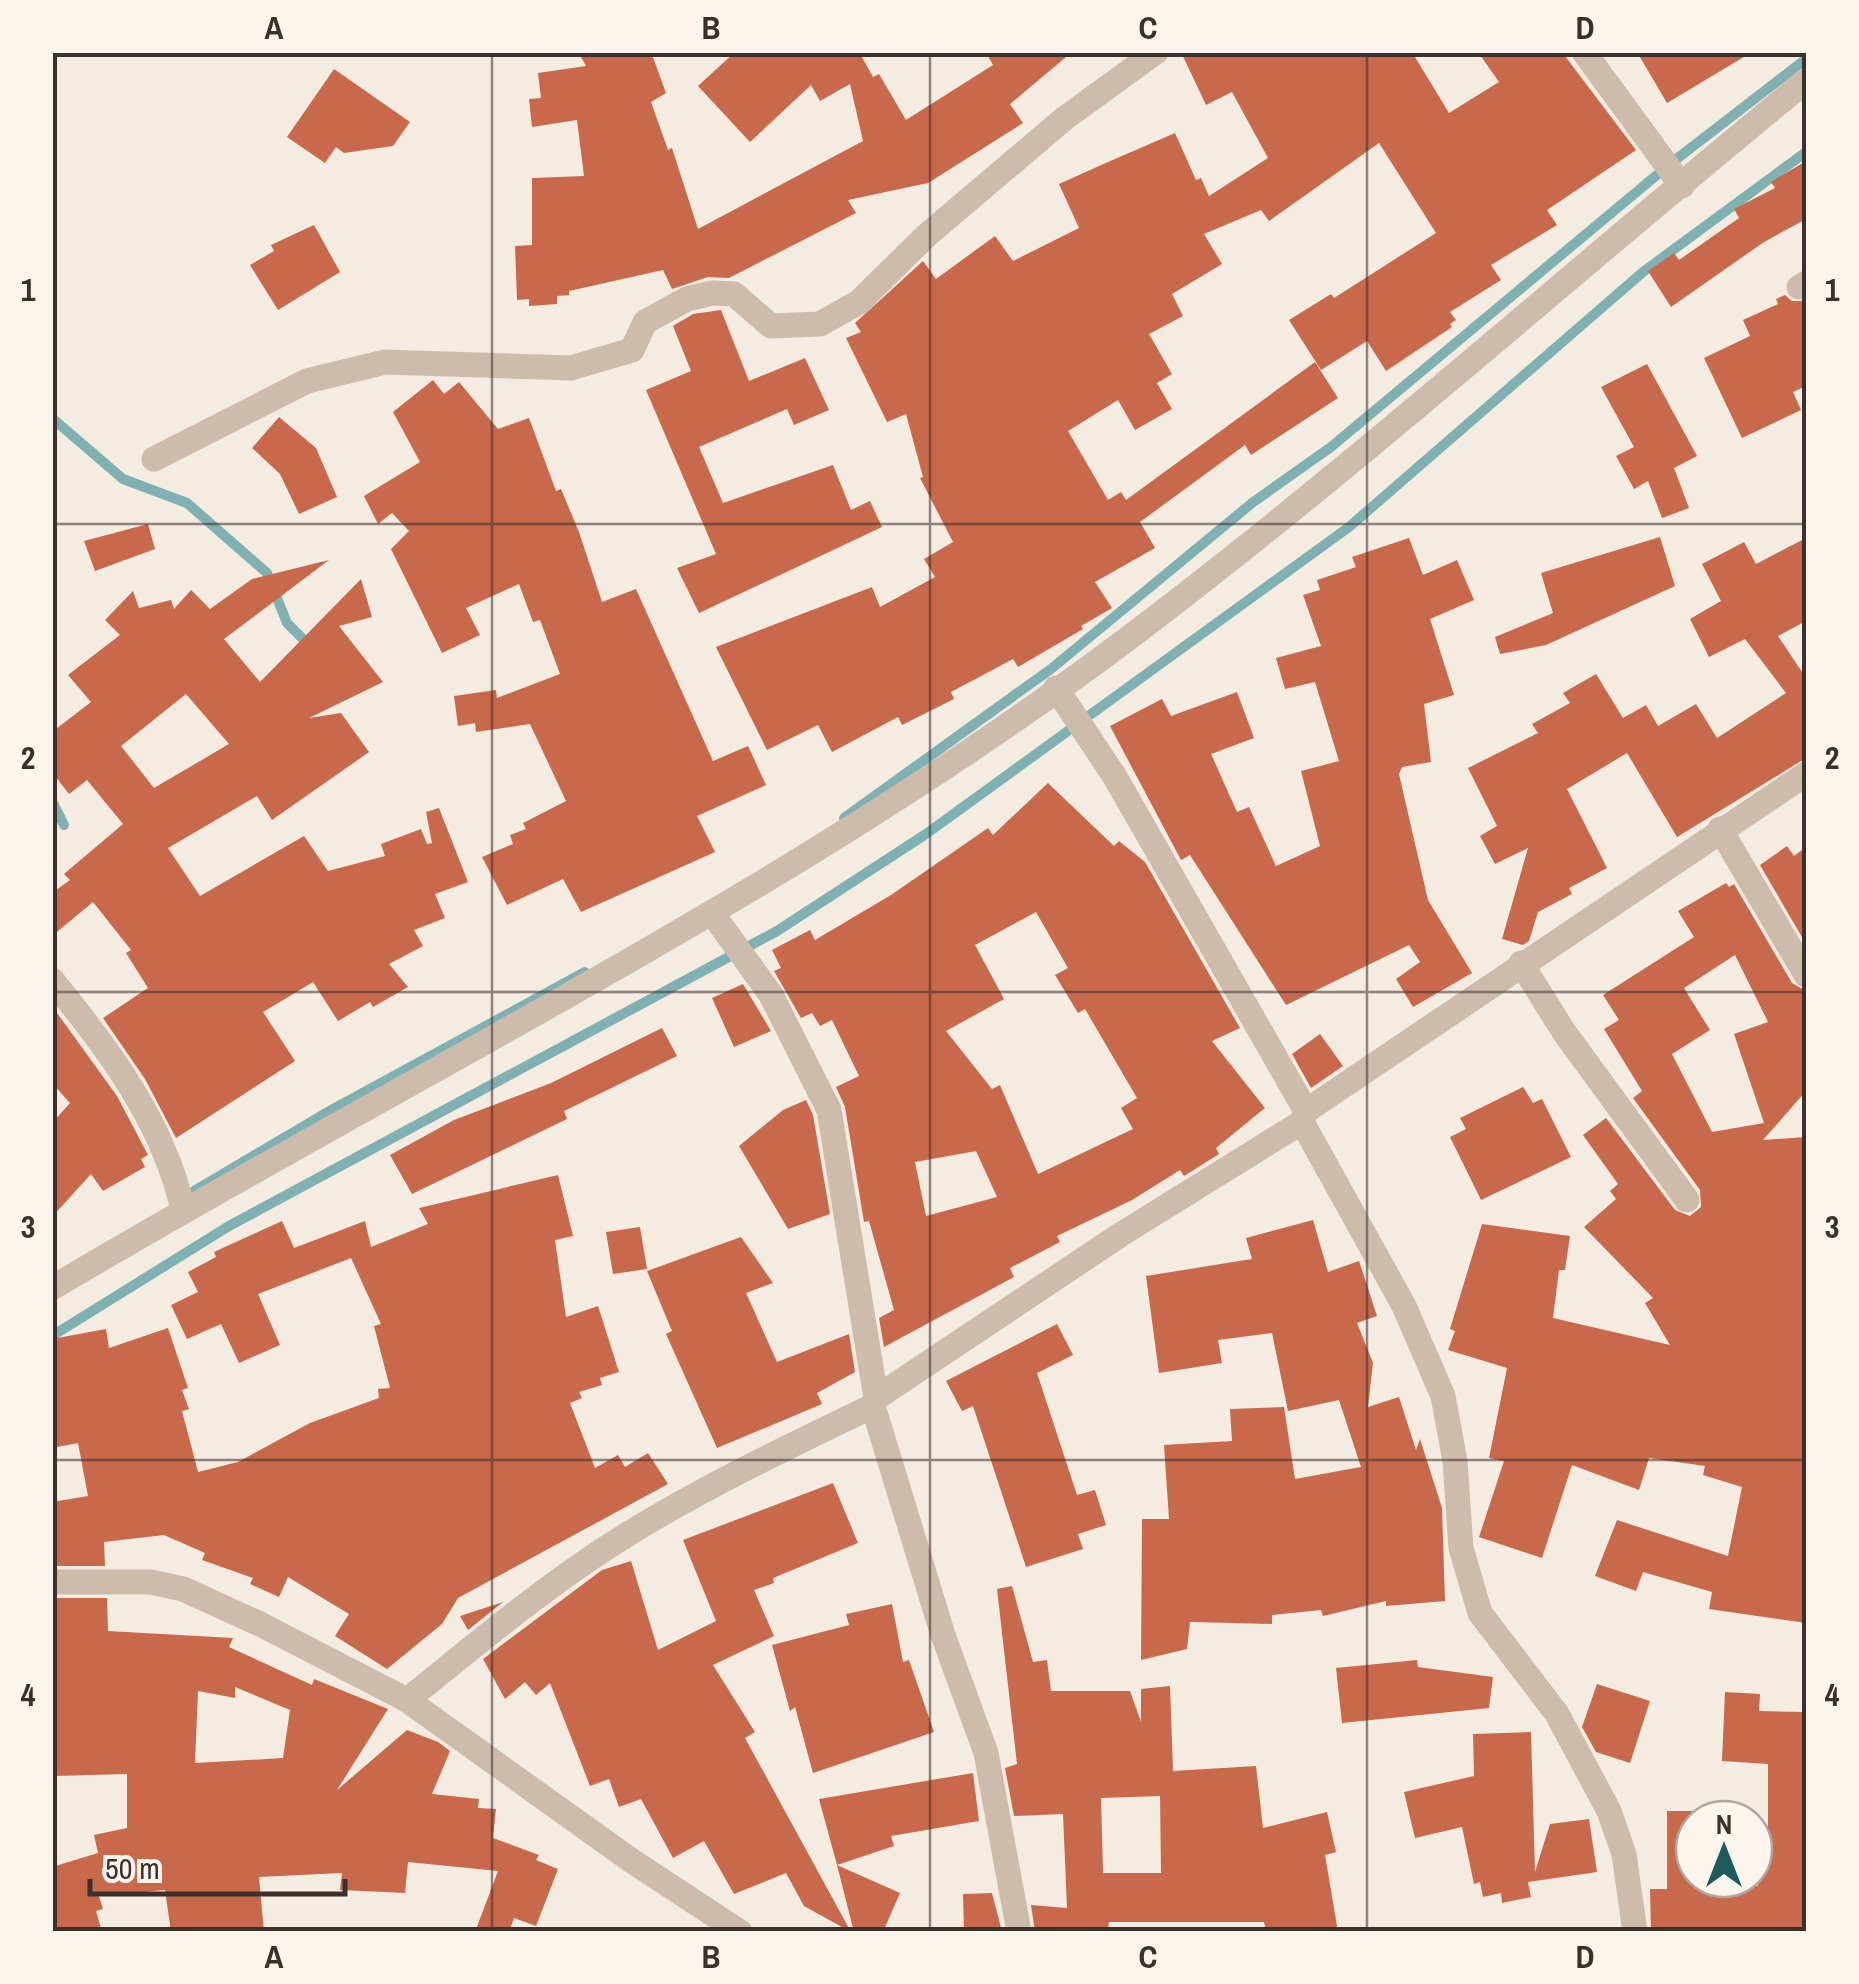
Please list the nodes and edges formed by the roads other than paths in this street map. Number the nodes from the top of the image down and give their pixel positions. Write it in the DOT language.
graph roads {
  1 [pos="1156,52"];
  2 [pos="1584,52"];
  3 [pos="1806,81"];
  4 [pos="1682,186"];
  5 [pos="154,459"];
  6 [pos="1056,688"];
  7 [pos="1806,774"];
  8 [pos="1720,829"];
  9 [pos="712,913"];
  10 [pos="1522,963"];
  11 [pos="1806,976"];
  12 [pos="52,980"];
  13 [pos="1304,1116"];
  14 [pos="1687,1200"];
  15 [pos="182,1210"];
  16 [pos="52,1288"];
  17 [pos="875,1402"];
  18 [pos="52,1582"];
  19 [pos="407,1700"];
  20 [pos="740,1932"];
  21 [pos="1018,1932"];
  22 [pos="1635,1932"];
  1 -- 5 [label="street"];
  2 -- 4 [label="street"];
  3 -- 4 [label="street"];
  4 -- 6 [label="street"];
  6 -- 9 [label="street"];
  6 -- 13 [label="street"];
  7 -- 8 [label="street"];
  8 -- 10 [label="street"];
  8 -- 11 [label="street"];
  9 -- 15 [label="street"];
  9 -- 17 [label="street"];
  10 -- 13 [label="street"];
  10 -- 14 [label="street"];
  12 -- 15 [label="street"];
  13 -- 17 [label="street"];
  13 -- 22 [label="street"];
  15 -- 16 [label="street"];
  17 -- 19 [label="street"];
  17 -- 21 [label="street"];
  18 -- 19 [label="street"];
  19 -- 20 [label="street"];
}
